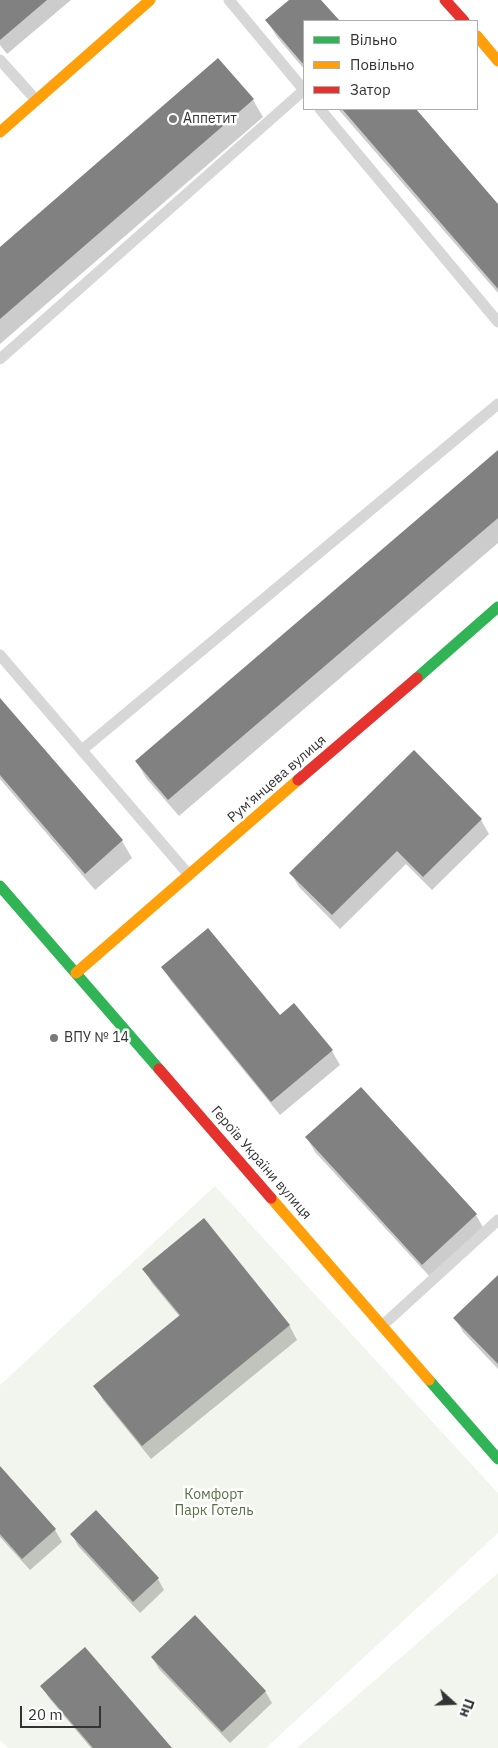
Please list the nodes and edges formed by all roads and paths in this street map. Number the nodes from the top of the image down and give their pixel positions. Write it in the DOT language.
graph roads {
  1 [pos="150,0"];
  2 [pos="229,0"];
  3 [pos="445,0"];
  4 [pos="463,20"];
  5 [pos="478,37"];
  6 [pos="0,60"];
  7 [pos="498,61"];
  8 [pos="303,89"];
  9 [pos="303,91"];
  10 [pos="36,100"];
  11 [pos="321,110"];
  12 [pos="0,132"];
  13 [pos="498,322"];
  14 [pos="0,360"];
  15 [pos="498,404"];
  16 [pos="498,607"];
  17 [pos="0,655"];
  18 [pos="82,750"];
  19 [pos="189,875"];
  20 [pos="0,886"];
  21 [pos="76,974"];
  22 [pos="498,1220"];
  23 [pos="382,1325"];
  24 [pos="498,1459"];
  1 -- 10 [label="street"];
  2 -- 8 [label="lane"];
  3 -- 4 [label="street"];
  5 -- 7 [label="street"];
  6 -- 10 [label="lane"];
  9 -- 14 [label="lane"];
  10 -- 12 [label="street"];
  11 -- 13 [label="lane"];
  15 -- 18 [label="lane"];
  16 -- 19 [label="street, Рум’янцева вулиця"];
  17 -- 18 [label="lane"];
  18 -- 19 [label="lane"];
  19 -- 21 [label="street, Рум’янцева вулиця"];
  20 -- 21 [label="street, Героїв України вулиця"];
  21 -- 23 [label="street, Героїв України вулиця"];
  22 -- 23 [label="lane"];
  23 -- 24 [label="street, Героїв України вулиця"];
}
